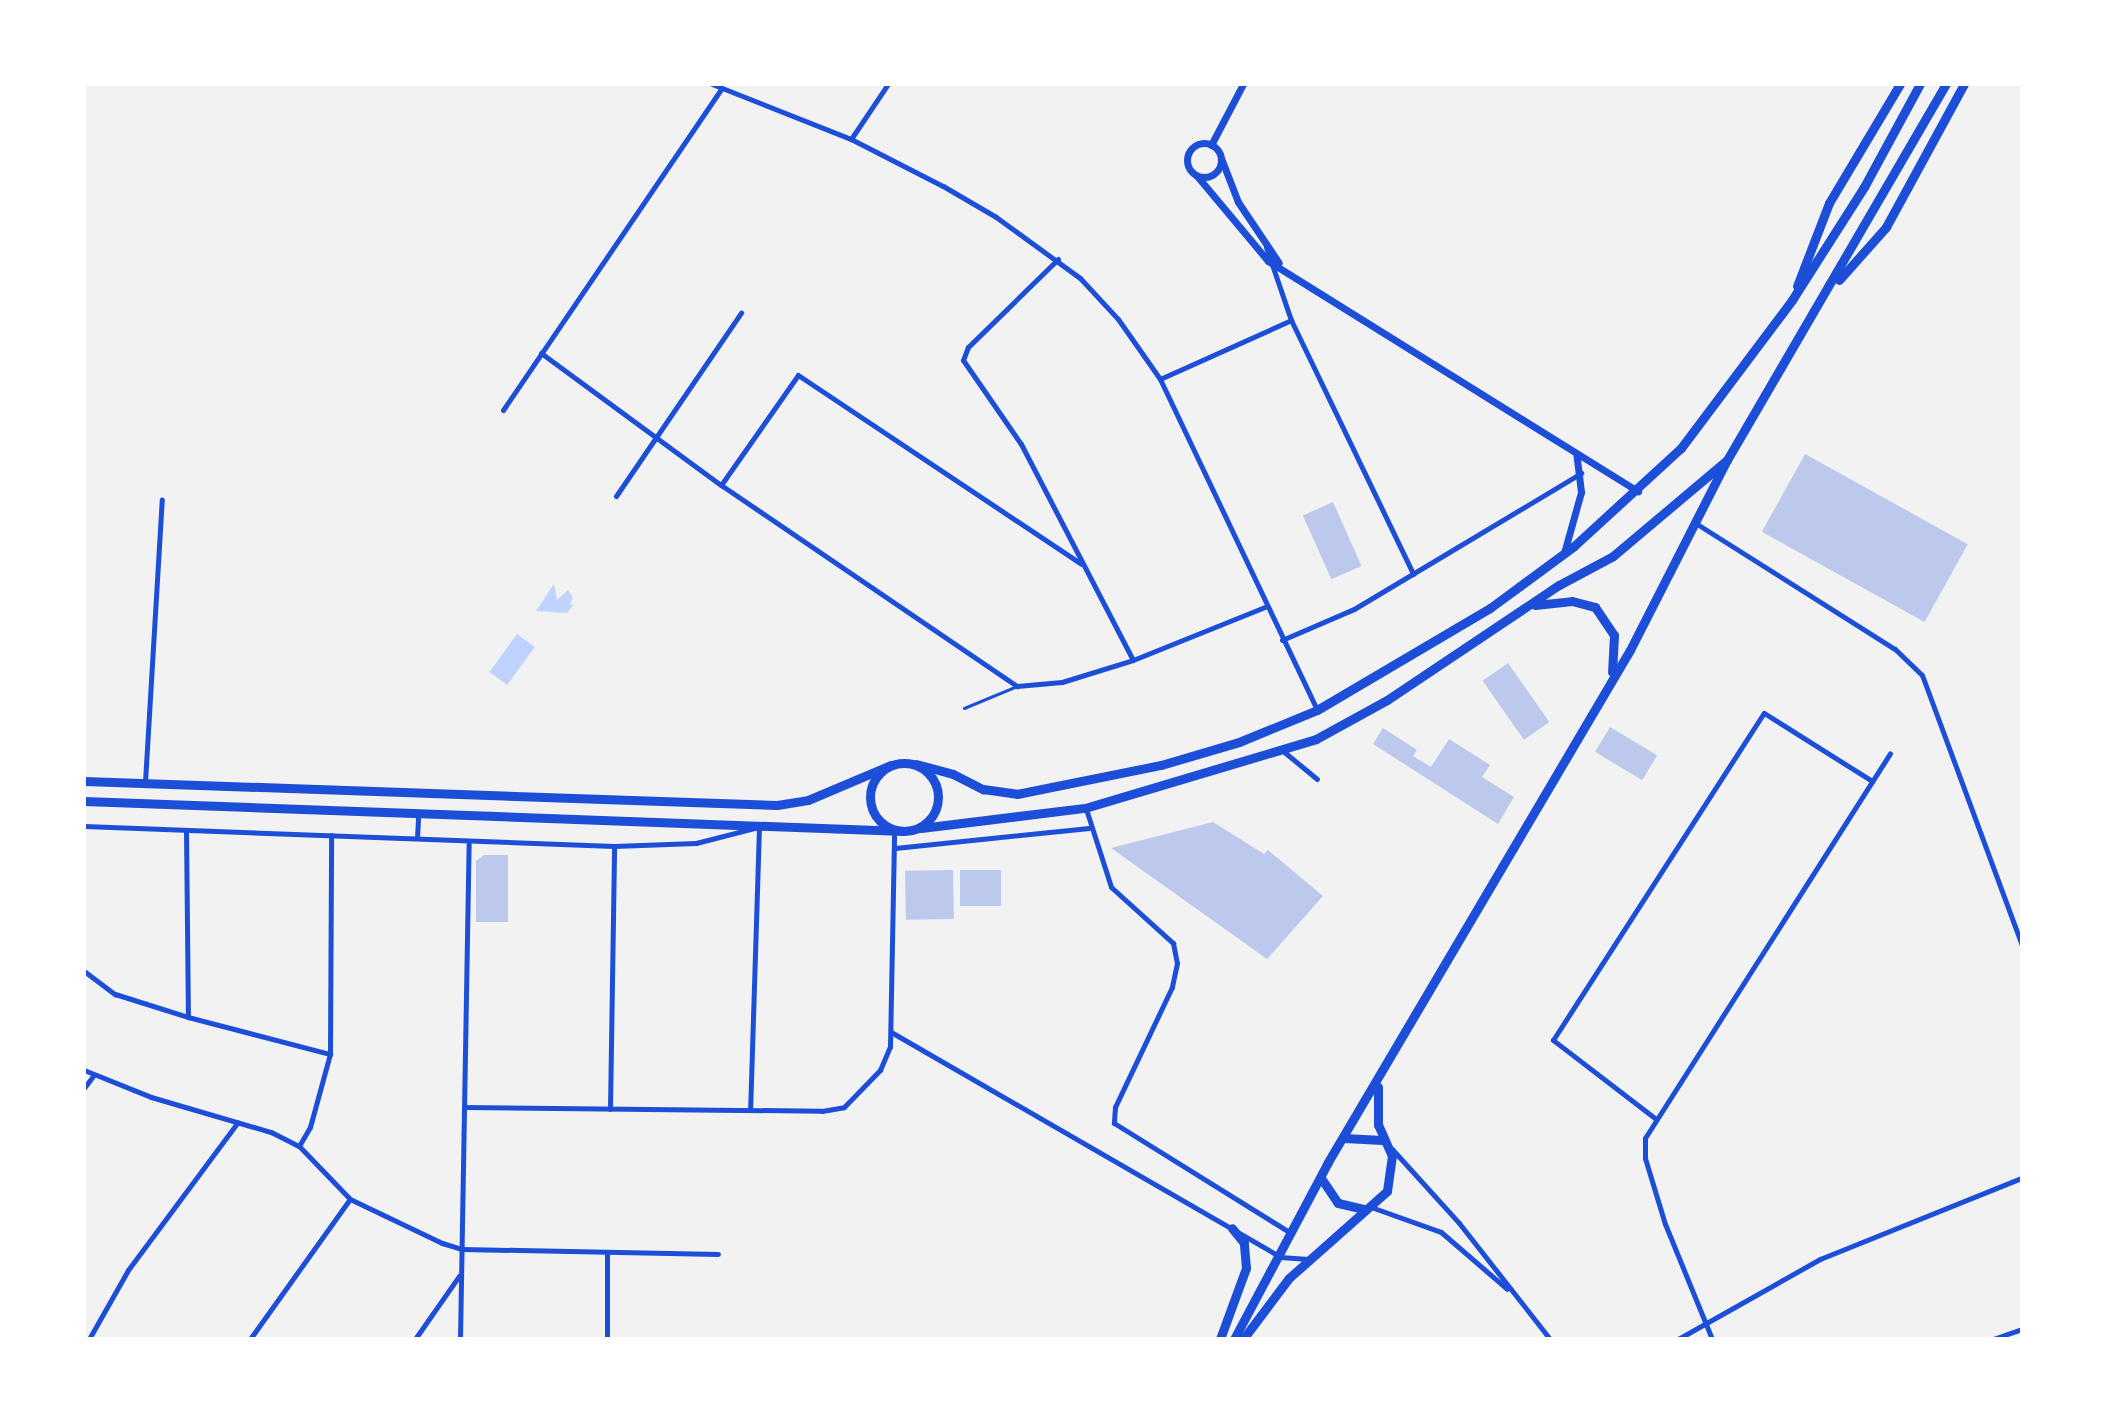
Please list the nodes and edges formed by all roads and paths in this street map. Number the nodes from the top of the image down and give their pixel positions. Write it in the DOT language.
graph roads {
  1 [pos="712,84"];
  2 [pos="888,84"];
  3 [pos="1243,84"];
  4 [pos="1900,84"];
  5 [pos="1920,84"];
  6 [pos="1946,84"];
  7 [pos="1964,84"];
  8 [pos="722,88"];
  9 [pos="851,139"];
  10 [pos="1211,145"];
  11 [pos="1221,158"];
  12 [pos="1197,176"];
  13 [pos="1266,247"];
  14 [pos="1058,259"];
  15 [pos="1268,261"];
  16 [pos="1281,265"];
  17 [pos="1831,288"];
  18 [pos="1792,300"];
  19 [pos="741,313"];
  20 [pos="1291,320"];
  21 [pos="541,353"];
  22 [pos="1160,379"];
  23 [pos="503,410"];
  24 [pos="656,439"];
  25 [pos="1576,454"];
  26 [pos="1727,460"];
  27 [pos="1582,473"];
  28 [pos="721,485"];
  29 [pos="1638,491"];
  30 [pos="616,496"];
  31 [pos="162,500"];
  32 [pos="1697,524"];
  33 [pos="1564,553"];
  34 [pos="1082,564"];
  35 [pos="1413,574"];
  36 [pos="1531,606"];
  37 [pos="1265,607"];
  38 [pos="1282,640"];
  39 [pos="1133,660"];
  40 [pos="1612,674"];
  41 [pos="1017,686"];
  42 [pos="964,708"];
  43 [pos="1317,710"];
  44 [pos="1282,750"];
  45 [pos="1890,753"];
  46 [pos="916,764"];
  47 [pos="891,765"];
  48 [pos="1317,779"];
  49 [pos="84,781"];
  50 [pos="1872,781"];
  51 [pos="145,782"];
  52 [pos="84,801"];
  53 [pos="1085,808"];
  54 [pos="418,817"];
  55 [pos="84,826"];
  56 [pos="759,827"];
  57 [pos="921,828"];
  58 [pos="1089,828"];
  59 [pos="186,830"];
  60 [pos="899,831"];
  61 [pos="331,835"];
  62 [pos="417,838"];
  63 [pos="469,844"];
  64 [pos="614,846"];
  65 [pos="895,848"];
  66 [pos="2022,946"];
  67 [pos="84,971"];
  68 [pos="188,1017"];
  69 [pos="891,1032"];
  70 [pos="330,1054"];
  71 [pos="84,1070"];
  72 [pos="93,1076"];
  73 [pos="1378,1083"];
  74 [pos="84,1088"];
  75 [pos="464,1107"];
  76 [pos="610,1109"];
  77 [pos="750,1110"];
  78 [pos="1656,1119"];
  79 [pos="238,1122"];
  80 [pos="1344,1138"];
  81 [pos="1385,1143"];
  82 [pos="299,1146"];
  83 [pos="1321,1178"];
  84 [pos="2022,1178"];
  85 [pos="350,1199"];
  86 [pos="1365,1208"];
  87 [pos="1232,1228"];
  88 [pos="1292,1233"];
  89 [pos="462,1249"];
  90 [pos="607,1254"];
  91 [pos="718,1254"];
  92 [pos="1280,1257"];
  93 [pos="1308,1259"];
  94 [pos="460,1275"];
  95 [pos="1517,1298"];
  96 [pos="1705,1321"];
  97 [pos="2022,1329"];
  98 [pos="89,1339"];
  99 [pos="250,1339"];
  100 [pos="415,1339"];
  101 [pos="460,1339"];
  102 [pos="607,1339"];
  103 [pos="1220,1339"];
  104 [pos="1234,1339"];
  105 [pos="1243,1339"];
  106 [pos="1550,1339"];
  107 [pos="1678,1339"];
  108 [pos="1712,1339"];
  109 [pos="1993,1339"];
  1 -- 8 [label="street"];
  2 -- 9 [label="street"];
  3 -- 10 [label="street"];
  4 -- 18 [label="main road"];
  5 -- 18 [label="main road"];
  6 -- 17 [label="main road"];
  7 -- 17 [label="main road"];
  8 -- 9 [label="street"];
  8 -- 21 [label="street"];
  9 -- 14 [label="street"];
  10 -- 11 [label="street"];
  10 -- 12 [label="street"];
  11 -- 12 [label="street"];
  11 -- 13 [label="street"];
  12 -- 15 [label="street"];
  13 -- 15 [label="street"];
  13 -- 16 [label="street"];
  14 -- 22 [label="street"];
  14 -- 34 [label="street"];
  15 -- 16 [label="street"];
  15 -- 20 [label="street"];
  16 -- 25 [label="street"];
  17 -- 26 [label="main road"];
  18 -- 29 [label="main road"];
  19 -- 24 [label="street"];
  20 -- 22 [label="street"];
  20 -- 35 [label="street"];
  21 -- 23 [label="street"];
  21 -- 24 [label="street"];
  22 -- 37 [label="street"];
  24 -- 28 [label="street"];
  24 -- 30 [label="street"];
  25 -- 27 [label="street"];
  25 -- 29 [label="street"];
  26 -- 32 [label="main road"];
  26 -- 36 [label="main road"];
  27 -- 33 [label="street"];
  27 -- 35 [label="street"];
  28 -- 34 [label="street"];
  28 -- 41 [label="street"];
  29 -- 33 [label="main road"];
  31 -- 51 [label="street"];
  32 -- 40 [label="main road"];
  32 -- 66 [label="street"];
  33 -- 43 [label="main road"];
  34 -- 39 [label="street"];
  35 -- 38 [label="street"];
  36 -- 40 [label="main road"];
  36 -- 44 [label="main road"];
  37 -- 38 [label="street"];
  37 -- 39 [label="street"];
  38 -- 43 [label="street"];
  39 -- 41 [label="street"];
  40 -- 73 [label="main road"];
  41 -- 42 [label="lane"];
  43 -- 46 [label="main road"];
  44 -- 48 [label="street"];
  44 -- 53 [label="main road"];
  45 -- 50 [label="street"];
  46 -- 47 [label="main road"];
  46 -- 57 [label="main road"];
  47 -- 51 [label="main road"];
  47 -- 60 [label="main road"];
  49 -- 51 [label="main road"];
  50 -- 78 [label="street"];
  50 -- 78 [label="street"];
  52 -- 54 [label="main road"];
  53 -- 57 [label="main road"];
  53 -- 58 [label="street"];
  54 -- 56 [label="main road"];
  54 -- 62 [label="street"];
  55 -- 59 [label="street"];
  56 -- 60 [label="main road"];
  56 -- 64 [label="street"];
  56 -- 77 [label="street"];
  57 -- 60 [label="main road"];
  58 -- 65 [label="street"];
  58 -- 88 [label="street"];
  59 -- 61 [label="street"];
  59 -- 68 [label="street"];
  60 -- 65 [label="street"];
  61 -- 62 [label="street"];
  61 -- 70 [label="street"];
  62 -- 63 [label="street"];
  63 -- 64 [label="street"];
  63 -- 75 [label="street"];
  64 -- 76 [label="street"];
  65 -- 69 [label="street"];
  67 -- 68 [label="street"];
  68 -- 70 [label="street"];
  69 -- 77 [label="street"];
  69 -- 87 [label="street"];
  70 -- 82 [label="street"];
  71 -- 72 [label="street"];
  72 -- 74 [label="street"];
  72 -- 79 [label="street"];
  73 -- 80 [label="main road"];
  73 -- 81 [label="main road"];
  75 -- 76 [label="street"];
  75 -- 89 [label="street"];
  76 -- 77 [label="street"];
  78 -- 96 [label="street"];
  79 -- 82 [label="street"];
  79 -- 98 [label="street"];
  80 -- 81 [label="main road"];
  80 -- 83 [label="main road"];
  81 -- 86 [label="main road"];
  81 -- 95 [label="street"];
  82 -- 85 [label="street"];
  83 -- 86 [label="main road"];
  83 -- 88 [label="main road"];
  84 -- 96 [label="street"];
  85 -- 89 [label="street"];
  85 -- 99 [label="street"];
  86 -- 93 [label="main road"];
  86 -- 95 [label="street"];
  87 -- 92 [label="street"];
  87 -- 103 [label="main road"];
  88 -- 92 [label="main road"];
  89 -- 90 [label="street"];
  89 -- 94 [label="street"];
  90 -- 91 [label="street"];
  90 -- 102 [label="street"];
  92 -- 93 [label="street"];
  92 -- 104 [label="main road"];
  93 -- 105 [label="main road"];
  94 -- 100 [label="street"];
  94 -- 101 [label="street"];
  95 -- 106 [label="street"];
  96 -- 107 [label="street"];
  96 -- 108 [label="street"];
  97 -- 109 [label="street"];
}
